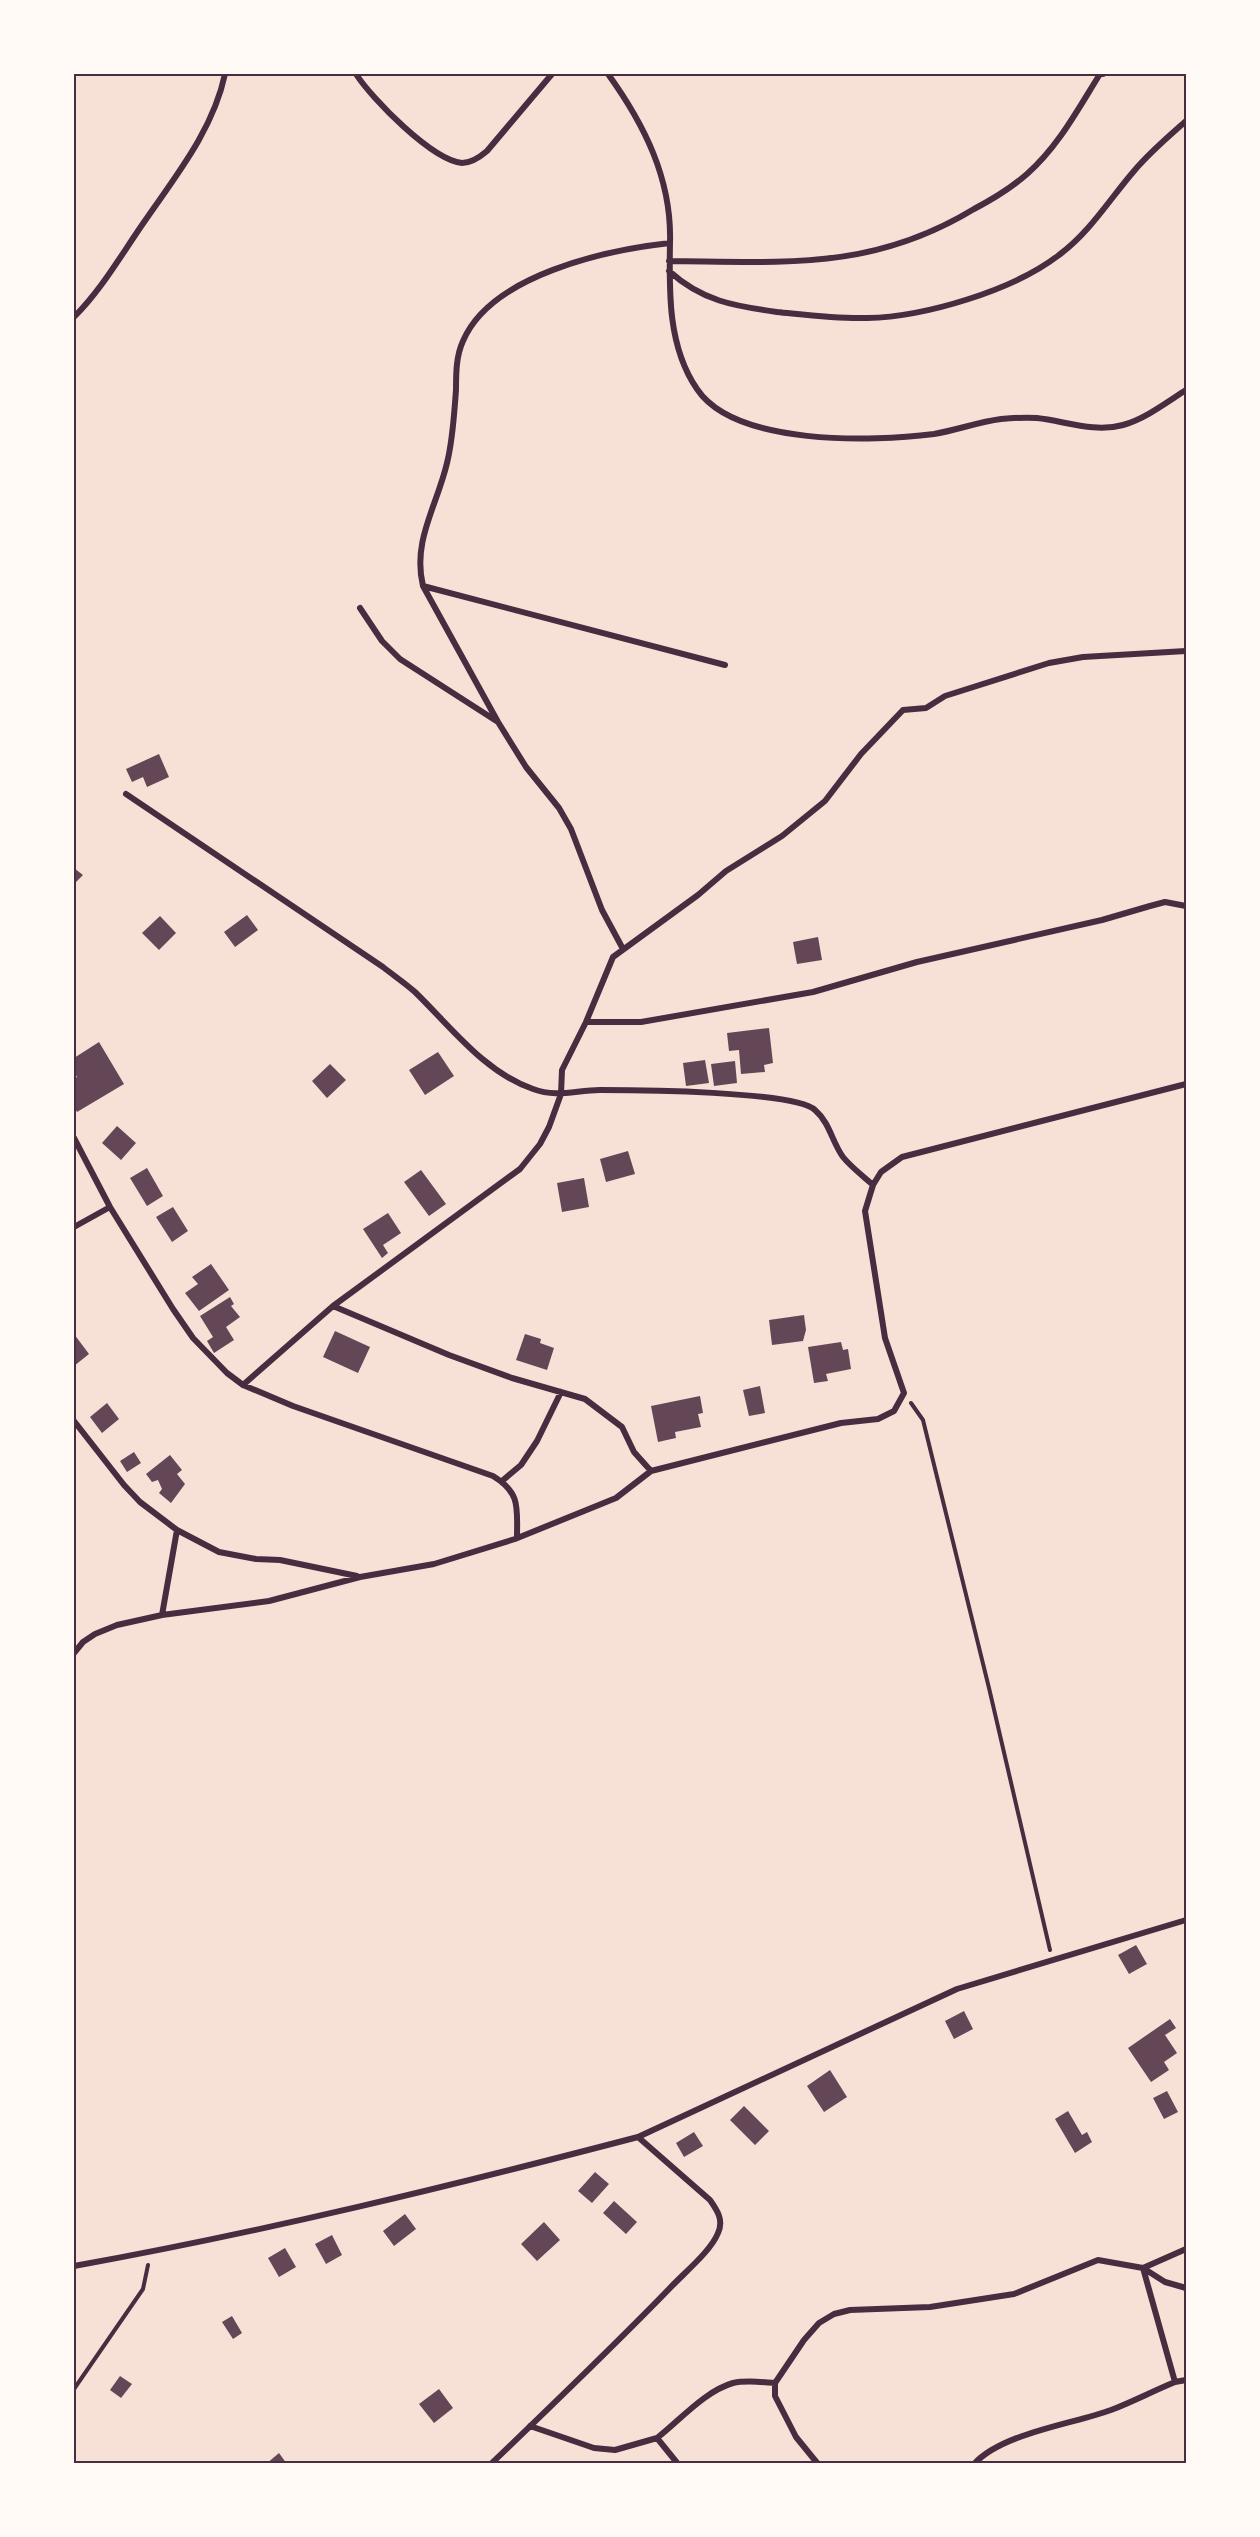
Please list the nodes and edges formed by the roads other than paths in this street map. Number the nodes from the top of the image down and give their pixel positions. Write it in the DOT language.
graph roads {
  1 [pos="225,74"];
  2 [pos="356,74"];
  3 [pos="552,74"];
  4 [pos="608,74"];
  5 [pos="1101,74"];
  6 [pos="1186,121"];
  7 [pos="670,243"];
  8 [pos="669,261"];
  9 [pos="669,271"];
  10 [pos="74,317"];
  11 [pos="1186,390"];
  12 [pos="423,586"];
  13 [pos="360,608"];
  14 [pos="1186,651"];
  15 [pos="725,665"];
  16 [pos="498,722"];
  17 [pos="126,794"];
  18 [pos="1186,906"];
  19 [pos="623,949"];
  20 [pos="586,1022"];
  21 [pos="1186,1084"];
  22 [pos="561,1094"];
  23 [pos="74,1138"];
  24 [pos="873,1185"];
  25 [pos="110,1207"];
  26 [pos="74,1227"];
  27 [pos="333,1306"];
  28 [pos="243,1385"];
  29 [pos="561,1392"];
  30 [pos="74,1420"];
  31 [pos="651,1471"];
  32 [pos="502,1481"];
  33 [pos="177,1530"];
  34 [pos="517,1538"];
  35 [pos="360,1577"];
  36 [pos="162,1615"];
  37 [pos="74,1653"];
  38 [pos="1186,1920"];
  39 [pos="638,2138"];
  40 [pos="1186,2249"];
  41 [pos="74,2266"];
  42 [pos="1143,2268"];
  43 [pos="1186,2288"];
  44 [pos="1186,2380"];
  45 [pos="1174,2382"];
  46 [pos="775,2383"];
  47 [pos="530,2427"];
  48 [pos="657,2438"];
  49 [pos="491,2463"];
  50 [pos="678,2463"];
  51 [pos="818,2463"];
  52 [pos="974,2463"];
  1 -- 10 [label="street"];
  2 -- 3 [label="street"];
  4 -- 7 [label="street"];
  5 -- 8 [label="street"];
  6 -- 9 [label="street"];
  7 -- 8 [label="street"];
  7 -- 12 [label="street"];
  8 -- 9 [label="street"];
  9 -- 11 [label="street"];
  12 -- 15 [label="street"];
  12 -- 16 [label="street"];
  13 -- 16 [label="street"];
  14 -- 19 [label="street"];
  16 -- 19 [label="street"];
  17 -- 22 [label="street"];
  18 -- 20 [label="street"];
  19 -- 20 [label="street"];
  20 -- 22 [label="street"];
  21 -- 24 [label="street"];
  22 -- 24 [label="street"];
  22 -- 27 [label="street"];
  23 -- 25 [label="street"];
  24 -- 31 [label="street"];
  25 -- 26 [label="street"];
  25 -- 28 [label="street"];
  27 -- 28 [label="street"];
  27 -- 29 [label="street"];
  28 -- 32 [label="street"];
  29 -- 31 [label="street"];
  29 -- 32 [label="street"];
  30 -- 33 [label="street"];
  31 -- 34 [label="street"];
  32 -- 34 [label="street"];
  33 -- 35 [label="street"];
  33 -- 36 [label="street"];
  34 -- 35 [label="street"];
  35 -- 36 [label="street"];
  36 -- 37 [label="street"];
  38 -- 39 [label="street"];
  39 -- 41 [label="street"];
  39 -- 47 [label="street"];
  40 -- 42 [label="street"];
  42 -- 43 [label="street"];
  42 -- 45 [label="street"];
  42 -- 46 [label="street"];
  44 -- 45 [label="street"];
  45 -- 52 [label="street"];
  46 -- 48 [label="street"];
  46 -- 51 [label="street"];
  47 -- 48 [label="street"];
  47 -- 49 [label="street"];
  48 -- 50 [label="street"];
}
